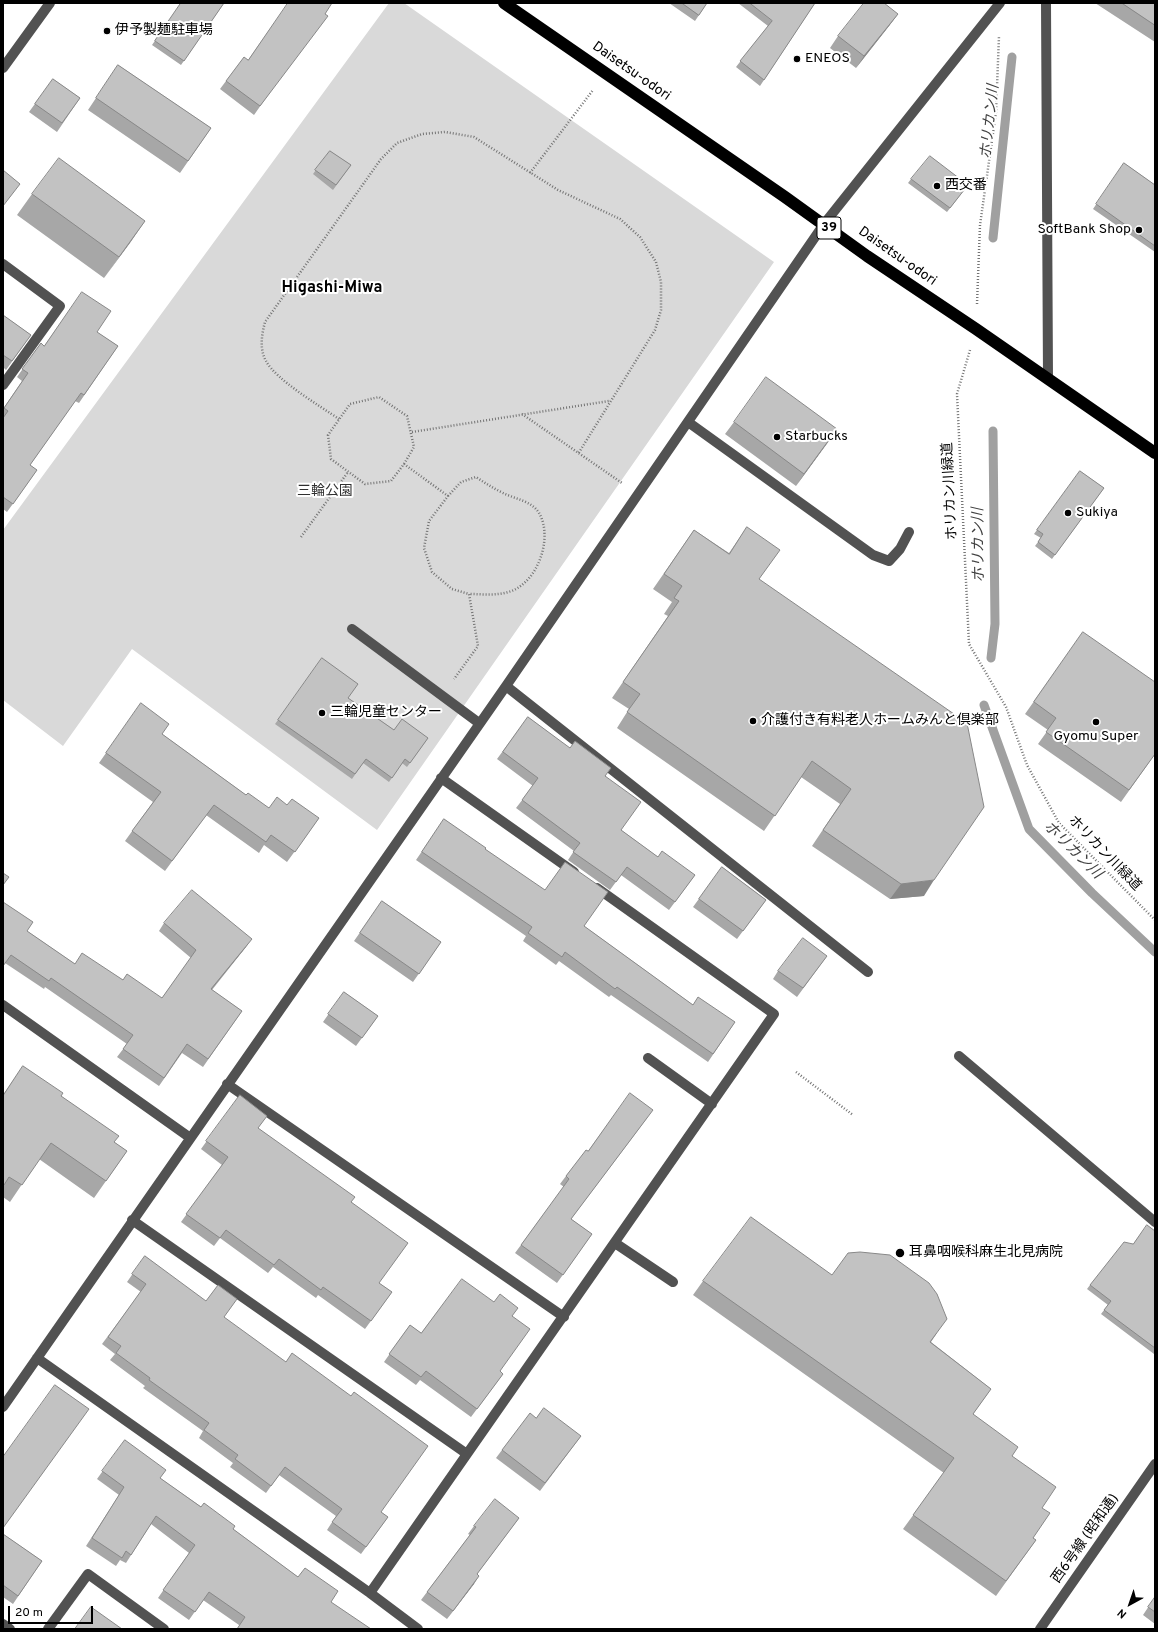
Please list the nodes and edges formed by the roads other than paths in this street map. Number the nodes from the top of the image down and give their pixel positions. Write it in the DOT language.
graph roads {
  1 [pos="50,3"];
  2 [pos="504,3"];
  3 [pos="1000,3"];
  4 [pos="1046,3"];
  5 [pos="3,68"];
  6 [pos="824,224"];
  7 [pos="3,264"];
  8 [pos="1048,378"];
  9 [pos="3,385"];
  10 [pos="688,422"];
  11 [pos="1155,453"];
  12 [pos="908,532"];
  13 [pos="352,629"];
  14 [pos="506,686"];
  15 [pos="479,723"];
  16 [pos="441,778"];
  17 [pos="868,972"];
  18 [pos="3,1006"];
  19 [pos="959,1056"];
  20 [pos="648,1058"];
  21 [pos="227,1084"];
  22 [pos="712,1104"];
  23 [pos="189,1137"];
  24 [pos="132,1220"];
  25 [pos="1155,1222"];
  26 [pos="616,1243"];
  27 [pos="673,1282"];
  28 [pos="564,1317"];
  29 [pos="37,1358"];
  30 [pos="3,1407"];
  31 [pos="467,1454"];
  32 [pos="1155,1464"];
  33 [pos="370,1593"];
  34 [pos="3,1624"];
  35 [pos="10,1629"];
  36 [pos="48,1629"];
  37 [pos="164,1629"];
  38 [pos="418,1629"];
  39 [pos="1040,1629"];
  1 -- 5 [label="street"];
  2 -- 6 [label="highway, Daisetsu-odori / 39"];
  3 -- 6 [label="street"];
  4 -- 8 [label="street"];
  6 -- 8 [label="highway, Daisetsu-odori / 39"];
  6 -- 10 [label="street"];
  7 -- 9 [label="street"];
  8 -- 11 [label="highway, Daisetsu-odori / 39"];
  10 -- 12 [label="street"];
  10 -- 14 [label="street"];
  13 -- 15 [label="street"];
  14 -- 15 [label="street"];
  14 -- 17 [label="street"];
  15 -- 16 [label="street"];
  16 -- 21 [label="street"];
  16 -- 22 [label="street"];
  18 -- 23 [label="street"];
  19 -- 25 [label="street"];
  20 -- 22 [label="street"];
  21 -- 23 [label="street"];
  21 -- 28 [label="street"];
  22 -- 26 [label="street"];
  23 -- 24 [label="street"];
  24 -- 29 [label="street"];
  24 -- 31 [label="street"];
  26 -- 27 [label="street"];
  26 -- 28 [label="street"];
  28 -- 31 [label="street"];
  29 -- 30 [label="street"];
  29 -- 33 [label="street"];
  31 -- 33 [label="street"];
  32 -- 39 [label="street, 西6号線 (昭和通)"];
  33 -- 38 [label="street"];
  34 -- 35 [label="street"];
  36 -- 37 [label="street"];
}
